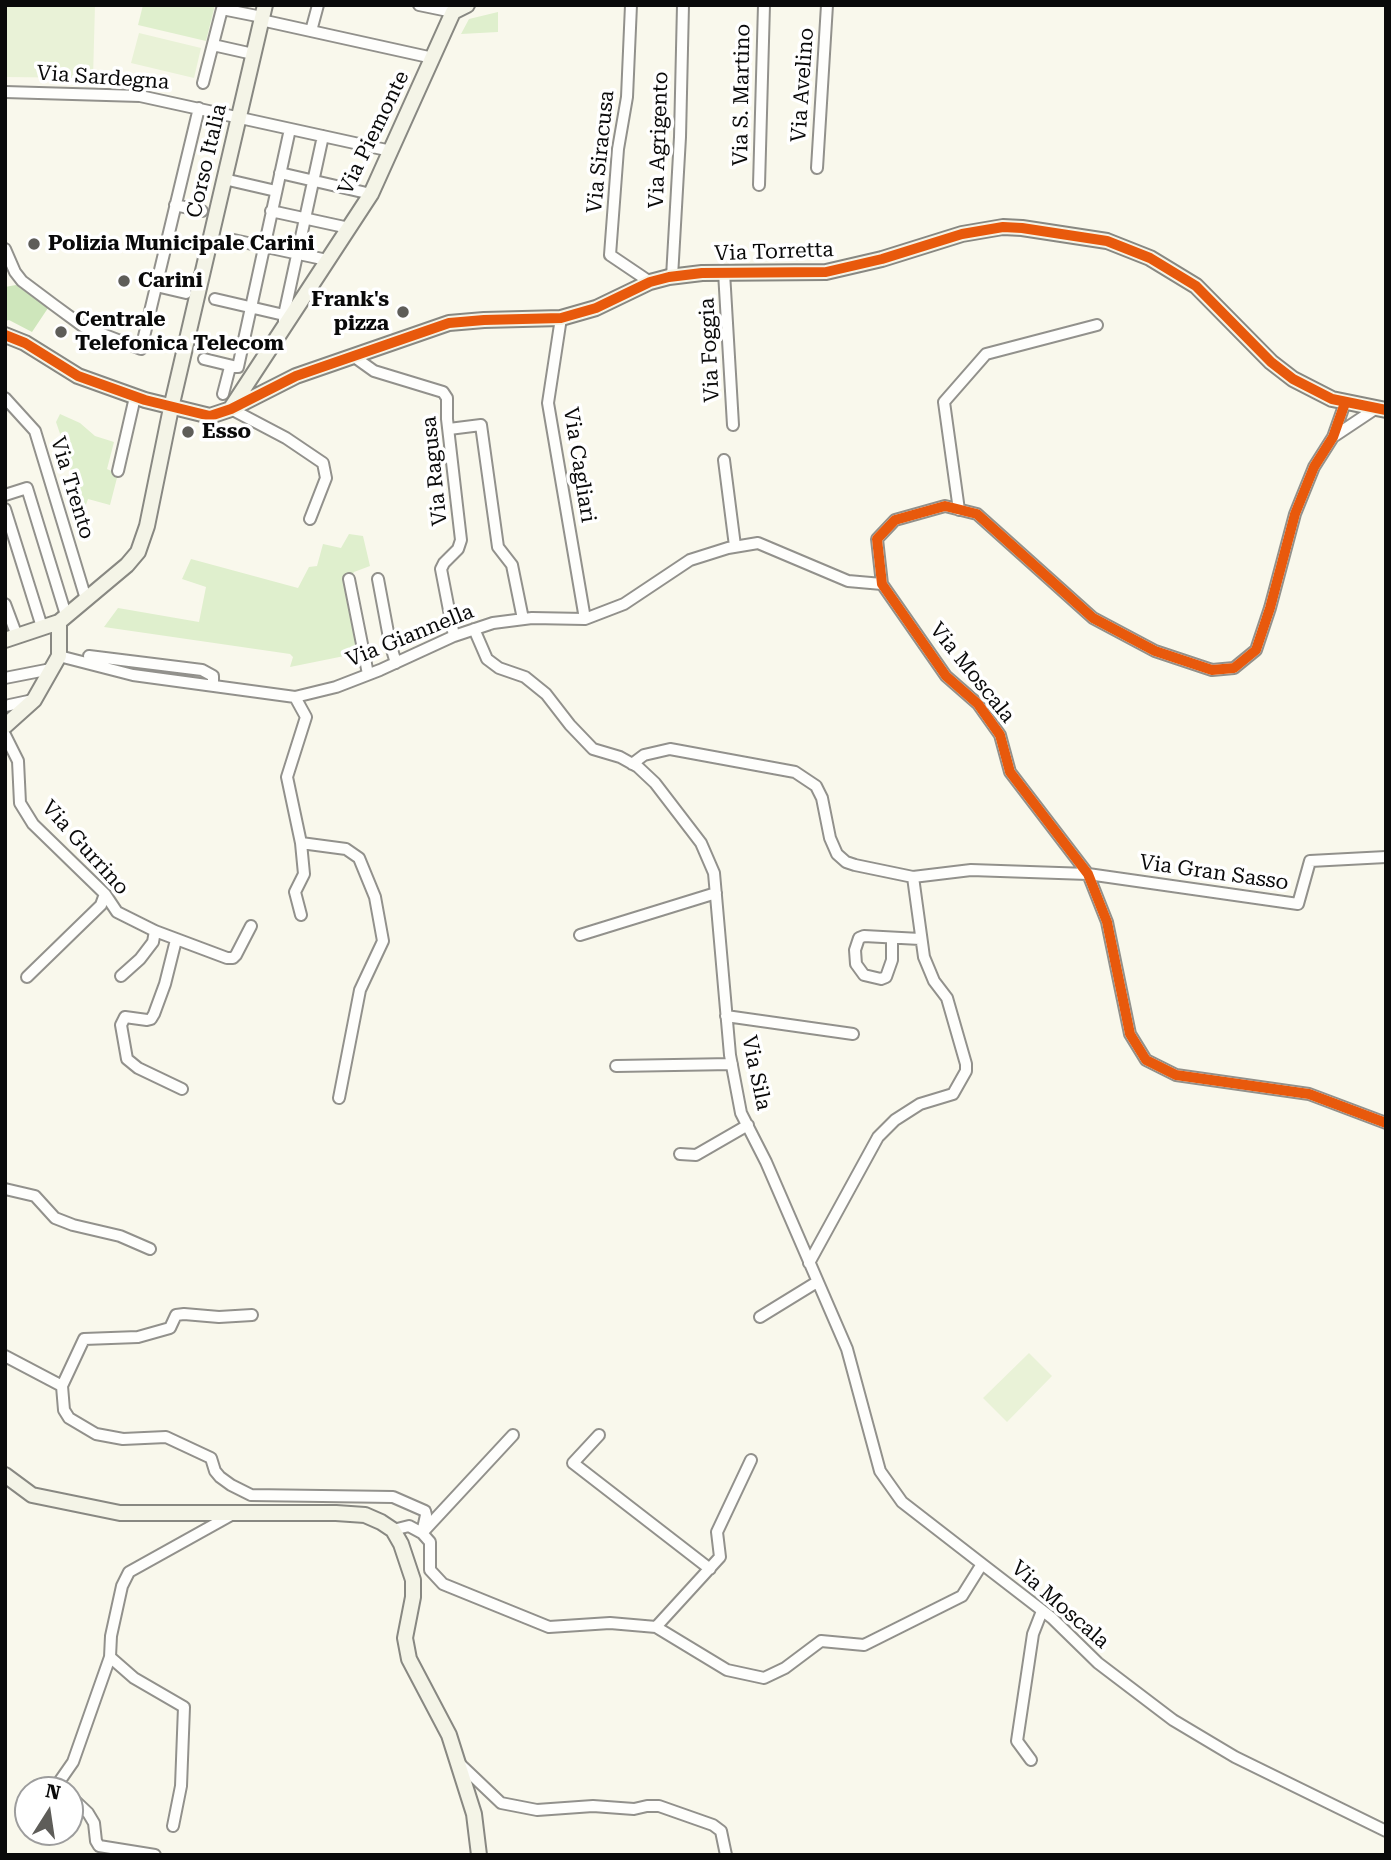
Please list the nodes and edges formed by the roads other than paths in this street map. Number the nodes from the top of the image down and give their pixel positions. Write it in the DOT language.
graph roads {
  1 [pos="317,5"];
  2 [pos="419,5"];
  3 [pos="631,5"];
  4 [pos="682,5"];
  5 [pos="764,5"];
  6 [pos="827,5"];
  7 [pos="460,8"];
  8 [pos="263,14"];
  9 [pos="311,31"];
  10 [pos="213,45"];
  11 [pos="253,54"];
  12 [pos="433,58"];
  13 [pos="203,83"];
  14 [pos="5,92"];
  15 [pos="198,108"];
  16 [pos="239,117"];
  17 [pos="290,129"];
  18 [pos="323,136"];
  19 [pos="391,151"];
  20 [pos="817,168"];
  21 [pos="280,173"];
  22 [pos="224,179"];
  23 [pos="314,181"];
  24 [pos="759,185"];
  25 [pos="276,191"];
  26 [pos="371,194"];
  27 [pos="175,205"];
  28 [pos="202,211"];
  29 [pos="271,211"];
  30 [pos="306,218"];
  31 [pos="349,228"];
  32 [pos="229,239"];
  33 [pos="264,246"];
  34 [pos="298,254"];
  35 [pos="7,257"];
  36 [pos="327,260"];
  37 [pos="724,272"];
  38 [pos="672,277"];
  39 [pos="649,282"];
  40 [pos="156,286"];
  41 [pos="186,293"];
  42 [pos="215,299"];
  43 [pos="251,307"];
  44 [pos="561,318"];
  45 [pos="284,320"];
  46 [pos="1097,325"];
  47 [pos="5,335"];
  48 [pos="353,356"];
  49 [pos="204,359"];
  50 [pos="233,366"];
  51 [pos="223,394"];
  52 [pos="135,397"];
  53 [pos="5,398"];
  54 [pos="1345,403"];
  55 [pos="171,408"];
  56 [pos="231,409"];
  57 [pos="1380,410"];
  58 [pos="733,425"];
  59 [pos="449,429"];
  60 [pos="1333,437"];
  61 [pos="724,460"];
  62 [pos="118,471"];
  63 [pos="5,495"];
  64 [pos="5,509"];
  65 [pos="959,510"];
  66 [pos="310,519"];
  67 [pos="735,547"];
  68 [pos="349,579"];
  69 [pos="378,579"];
  70 [pos="882,584"];
  71 [pos="86,599"];
  72 [pos="5,604"];
  73 [pos="62,618"];
  74 [pos="523,619"];
  75 [pos="585,619"];
  76 [pos="42,627"];
  77 [pos="474,629"];
  78 [pos="454,636"];
  79 [pos="11,638"];
  80 [pos="59,656"];
  81 [pos="89,656"];
  82 [pos="396,663"];
  83 [pos="51,669"];
  84 [pos="368,674"];
  85 [pos="5,678"];
  86 [pos="213,686"];
  87 [pos="295,697"];
  88 [pos="34,700"];
  89 [pos="5,706"];
  90 [pos="5,726"];
  91 [pos="5,735"];
  92 [pos="632,764"];
  93 [pos="301,843"];
  94 [pos="1386,857"];
  95 [pos="1087,874"];
  96 [pos="913,877"];
  97 [pos="716,893"];
  98 [pos="104,894"];
  99 [pos="301,915"];
  100 [pos="251,926"];
  101 [pos="155,932"];
  102 [pos="580,935"];
  103 [pos="892,938"];
  104 [pos="920,939"];
  105 [pos="176,940"];
  106 [pos="27,976"];
  107 [pos="121,976"];
  108 [pos="726,1016"];
  109 [pos="853,1034"];
  110 [pos="732,1063"];
  111 [pos="616,1066"];
  112 [pos="182,1089"];
  113 [pos="339,1098"];
  114 [pos="1386,1123"];
  115 [pos="748,1125"];
  116 [pos="680,1154"];
  117 [pos="5,1189"];
  118 [pos="150,1250"];
  119 [pos="809,1263"];
  120 [pos="817,1282"];
  121 [pos="252,1315"];
  122 [pos="760,1317"];
  123 [pos="5,1356"];
  124 [pos="62,1386"];
  125 [pos="513,1435"];
  126 [pos="599,1435"];
  127 [pos="751,1460"];
  128 [pos="5,1475"];
  129 [pos="235,1513"];
  130 [pos="393,1530"];
  131 [pos="422,1533"];
  132 [pos="982,1564"];
  133 [pos="709,1569"];
  134 [pos="1042,1611"];
  135 [pos="656,1627"];
  136 [pos="110,1657"];
  137 [pos="1031,1760"];
  138 [pos="457,1761"];
  139 [pos="63,1776"];
  140 [pos="84,1809"];
  141 [pos="173,1826"];
  142 [pos="1386,1831"];
  143 [pos="155,1855"];
  144 [pos="479,1855"];
  145 [pos="726,1855"];
  1 -- 9 [label="street"];
  2 -- 7 [label="street"];
  3 -- 39 [label="street, Via Siracusa"];
  4 -- 38 [label="street, Via Agrigento"];
  5 -- 24 [label="street, Via S. Martino"];
  6 -- 20 [label="street, Via Avelino"];
  7 -- 12 [label="street, Via Piemonte"];
  8 -- 9 [label="street"];
  8 -- 10 [label="street"];
  8 -- 11 [label="street, Corso Italia"];
  9 -- 12 [label="street"];
  10 -- 11 [label="street"];
  10 -- 13 [label="street"];
  11 -- 16 [label="street, Corso Italia"];
  12 -- 19 [label="street, Via Piemonte"];
  14 -- 15 [label="street, Via Sardegna"];
  15 -- 16 [label="street, Via Sardegna"];
  15 -- 27 [label="street"];
  16 -- 17 [label="street, Via Sardegna"];
  16 -- 22 [label="street, Corso Italia"];
  17 -- 18 [label="street, Via Sardegna"];
  17 -- 21 [label="street"];
  18 -- 19 [label="street, Via Sardegna"];
  18 -- 23 [label="street"];
  19 -- 26 [label="street, Via Piemonte"];
  21 -- 23 [label="street"];
  21 -- 25 [label="street"];
  22 -- 25 [label="street"];
  22 -- 55 [label="street, Corso Italia"];
  23 -- 26 [label="street"];
  23 -- 30 [label="street"];
  25 -- 29 [label="street"];
  26 -- 31 [label="street, Via Piemonte"];
  27 -- 28 [label="street"];
  27 -- 40 [label="street"];
  29 -- 30 [label="street"];
  29 -- 33 [label="street"];
  30 -- 31 [label="street"];
  30 -- 34 [label="street"];
  31 -- 36 [label="street, Via Piemonte"];
  32 -- 33 [label="street"];
  33 -- 34 [label="street"];
  33 -- 43 [label="street"];
  34 -- 36 [label="street"];
  34 -- 45 [label="street"];
  35 -- 40 [label="street"];
  36 -- 45 [label="street, Via Piemonte"];
  37 -- 38 [label="street, Via Torretta"];
  37 -- 54 [label="street, Via Torretta"];
  37 -- 58 [label="street, Via Foggia"];
  38 -- 39 [label="street, Via Torretta"];
  39 -- 44 [label="street, Via Torretta"];
  40 -- 41 [label="street"];
  42 -- 43 [label="street"];
  43 -- 45 [label="street"];
  43 -- 50 [label="street"];
  44 -- 48 [label="street, Via Torretta"];
  44 -- 75 [label="street, Via Cagliari"];
  45 -- 56 [label="street, Via Piemonte"];
  46 -- 65 [label="street"];
  47 -- 52 [label="street, Via Torretta"];
  48 -- 56 [label="street, Via Torretta"];
  48 -- 59 [label="street, Via Ragusa"];
  49 -- 50 [label="street"];
  50 -- 51 [label="street"];
  52 -- 55 [label="street, Via Torretta"];
  52 -- 62 [label="street"];
  53 -- 71 [label="street, Via Trento"];
  54 -- 57 [label="street, Via Torretta"];
  54 -- 60 [label="street"];
  55 -- 56 [label="street, Via Torretta"];
  55 -- 71 [label="street, Corso Italia"];
  56 -- 66 [label="street"];
  57 -- 60 [label="street"];
  59 -- 74 [label="street"];
  59 -- 78 [label="street, Via Ragusa"];
  60 -- 65 [label="street, Via Moscala"];
  61 -- 67 [label="street"];
  63 -- 73 [label="street"];
  64 -- 76 [label="street"];
  65 -- 70 [label="street, Via Moscala"];
  67 -- 70 [label="street, Via Giannella"];
  67 -- 75 [label="street, Via Giannella"];
  68 -- 84 [label="street"];
  69 -- 82 [label="street"];
  70 -- 95 [label="street, Via Moscala"];
  71 -- 73 [label="street, Corso Italia"];
  72 -- 79 [label="street"];
  73 -- 76 [label="street"];
  73 -- 80 [label="street"];
  74 -- 75 [label="street, Via Giannella"];
  74 -- 77 [label="street, Via Giannella"];
  76 -- 79 [label="street"];
  77 -- 78 [label="street, Via Giannella"];
  77 -- 92 [label="street, Via Sila"];
  78 -- 82 [label="street, Via Giannella"];
  80 -- 83 [label="street"];
  80 -- 86 [label="street, Via Giannella"];
  81 -- 86 [label="street"];
  82 -- 84 [label="street, Via Giannella"];
  83 -- 85 [label="street"];
  83 -- 88 [label="street"];
  84 -- 87 [label="street, Via Giannella"];
  86 -- 87 [label="street, Via Giannella"];
  87 -- 93 [label="street"];
  88 -- 89 [label="street"];
  88 -- 90 [label="street"];
  91 -- 98 [label="street, Via Gurrino"];
  92 -- 96 [label="street"];
  92 -- 97 [label="street, Via Sila"];
  93 -- 99 [label="street"];
  93 -- 113 [label="street"];
  94 -- 95 [label="street, Via Gran Sasso"];
  95 -- 96 [label="street"];
  95 -- 114 [label="street, Via Moscala"];
  96 -- 104 [label="street"];
  97 -- 102 [label="street"];
  97 -- 108 [label="street, Via Sila"];
  98 -- 101 [label="street, Via Gurrino"];
  98 -- 106 [label="street"];
  100 -- 105 [label="street, Via Gurrino"];
  101 -- 105 [label="street, Via Gurrino"];
  101 -- 107 [label="street"];
  103 -- 103 [label="street"];
  103 -- 104 [label="street"];
  104 -- 119 [label="street"];
  105 -- 112 [label="street"];
  108 -- 109 [label="street"];
  108 -- 110 [label="street, Via Sila"];
  110 -- 111 [label="street"];
  110 -- 115 [label="street, Via Sila"];
  115 -- 116 [label="street"];
  115 -- 119 [label="street, Via Sila"];
  117 -- 118 [label="street"];
  119 -- 120 [label="street, Via Sila"];
  120 -- 122 [label="street"];
  120 -- 132 [label="street, Via Sila"];
  121 -- 124 [label="street"];
  123 -- 124 [label="street"];
  124 -- 131 [label="street, Via Moscala"];
  125 -- 131 [label="street"];
  126 -- 133 [label="street"];
  127 -- 133 [label="street"];
  128 -- 129 [label="street"];
  129 -- 130 [label="street"];
  129 -- 136 [label="street"];
  130 -- 131 [label="street"];
  130 -- 138 [label="street"];
  131 -- 135 [label="street, Via Moscala"];
  132 -- 134 [label="street, Via Moscala"];
  132 -- 135 [label="street, Via Moscala"];
  133 -- 135 [label="street"];
  134 -- 137 [label="street"];
  134 -- 142 [label="street, Via Moscala"];
  136 -- 139 [label="street"];
  136 -- 141 [label="street"];
  138 -- 144 [label="street"];
  138 -- 145 [label="street"];
  140 -- 143 [label="street"];
}
